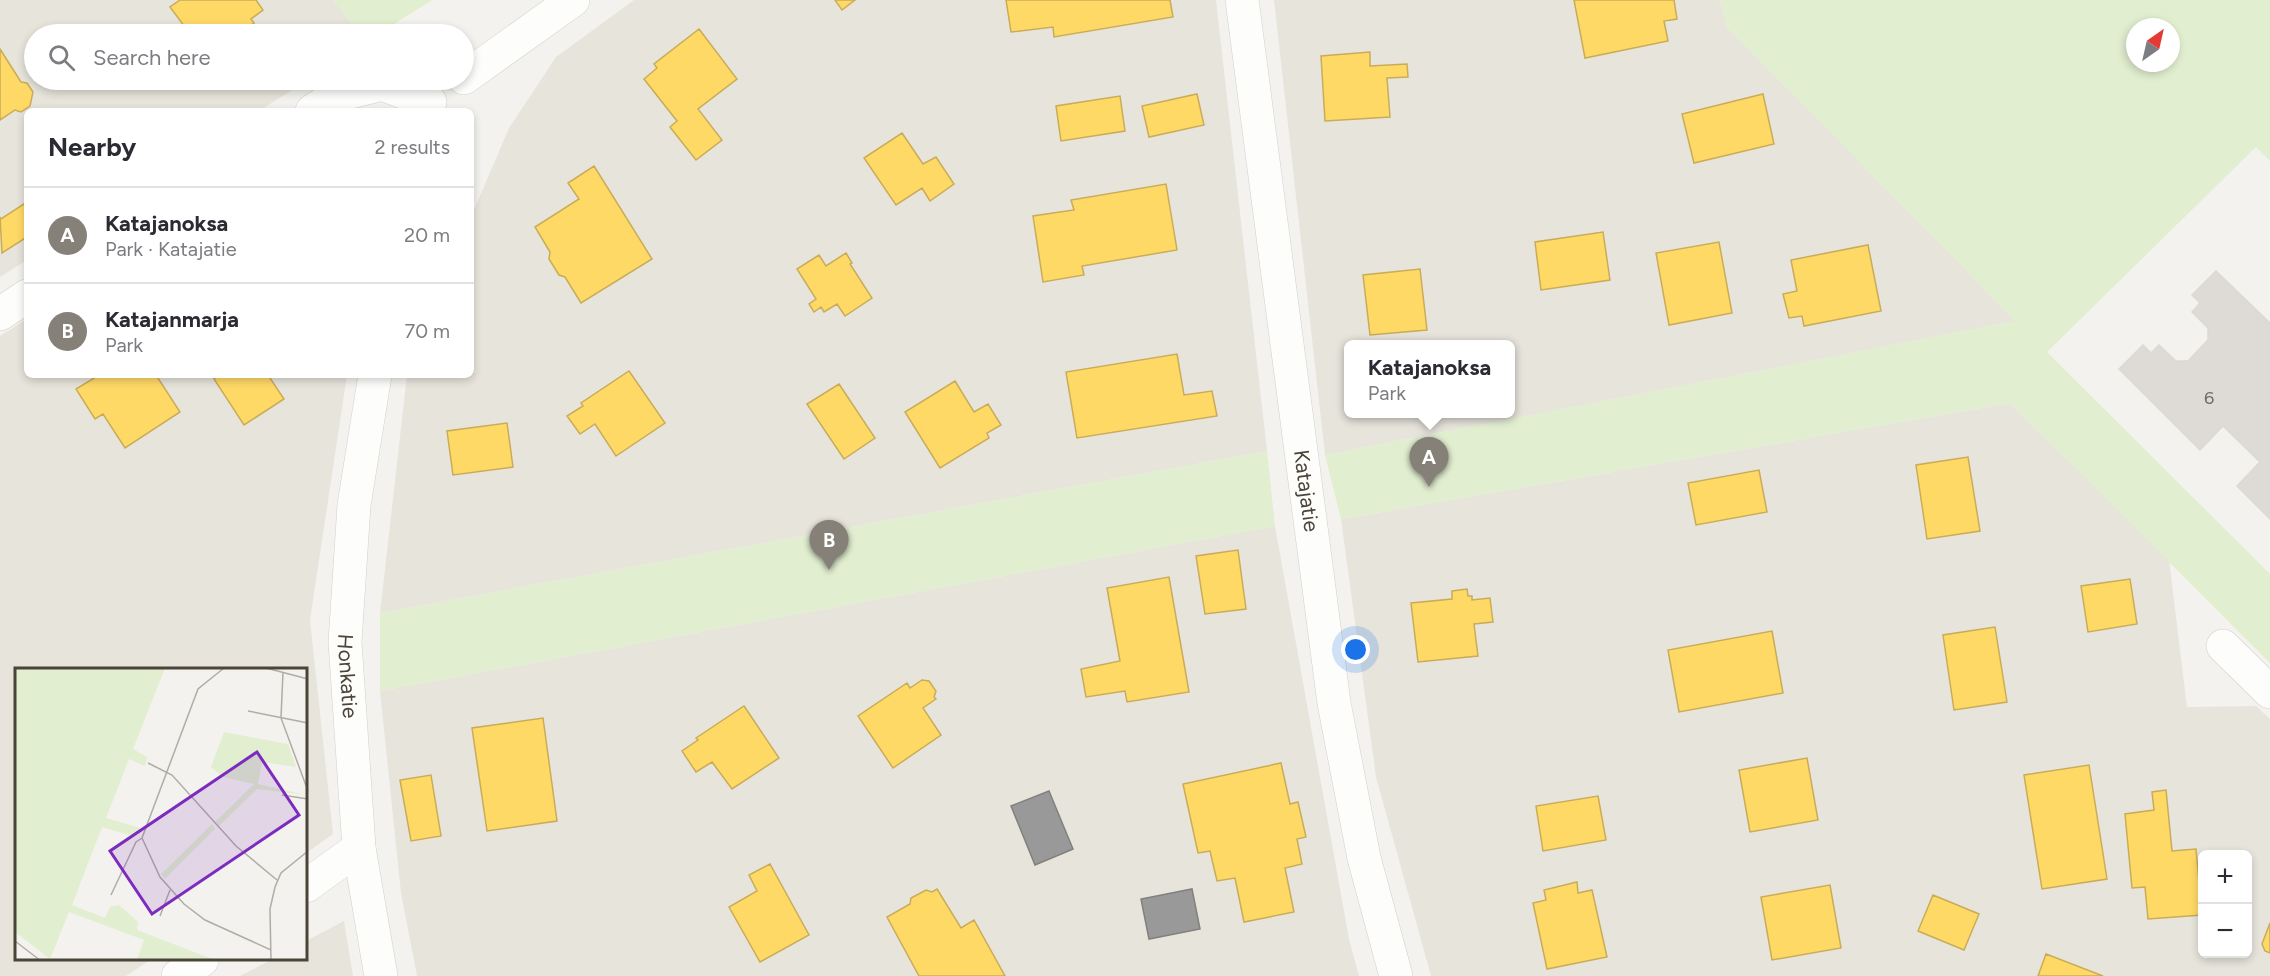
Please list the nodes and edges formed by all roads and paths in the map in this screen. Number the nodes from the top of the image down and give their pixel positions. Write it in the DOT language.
graph roads {
  1 [pos="573,0"];
  2 [pos="1242,0"];
  3 [pos="474,70"];
  4 [pos="358,90"];
  5 [pos="395,90"];
  6 [pos="448,90"];
  7 [pos="428,106"];
  8 [pos="317,108"];
  9 [pos="24,298"];
  10 [pos="0,314"];
  11 [pos="375,378"];
  12 [pos="2223,646"];
  13 [pos="2270,692"];
  14 [pos="359,848"];
  15 [pos="308,885"];
  16 [pos="200,961"];
  17 [pos="178,976"];
  18 [pos="381,976"];
  19 [pos="1396,976"];
  1 -- 3 [label="street"];
  2 -- 19 [label="street, Katajatie"];
  4 -- 8 [label="street"];
  5 -- 7 [label="street"];
  6 -- 7 [label="street"];
  9 -- 10 [label="street"];
  11 -- 14 [label="street, Honkatie"];
  12 -- 13 [label="street"];
  14 -- 15 [label="street"];
  14 -- 18 [label="street, Honkatie"];
  16 -- 17 [label="street"];
}
